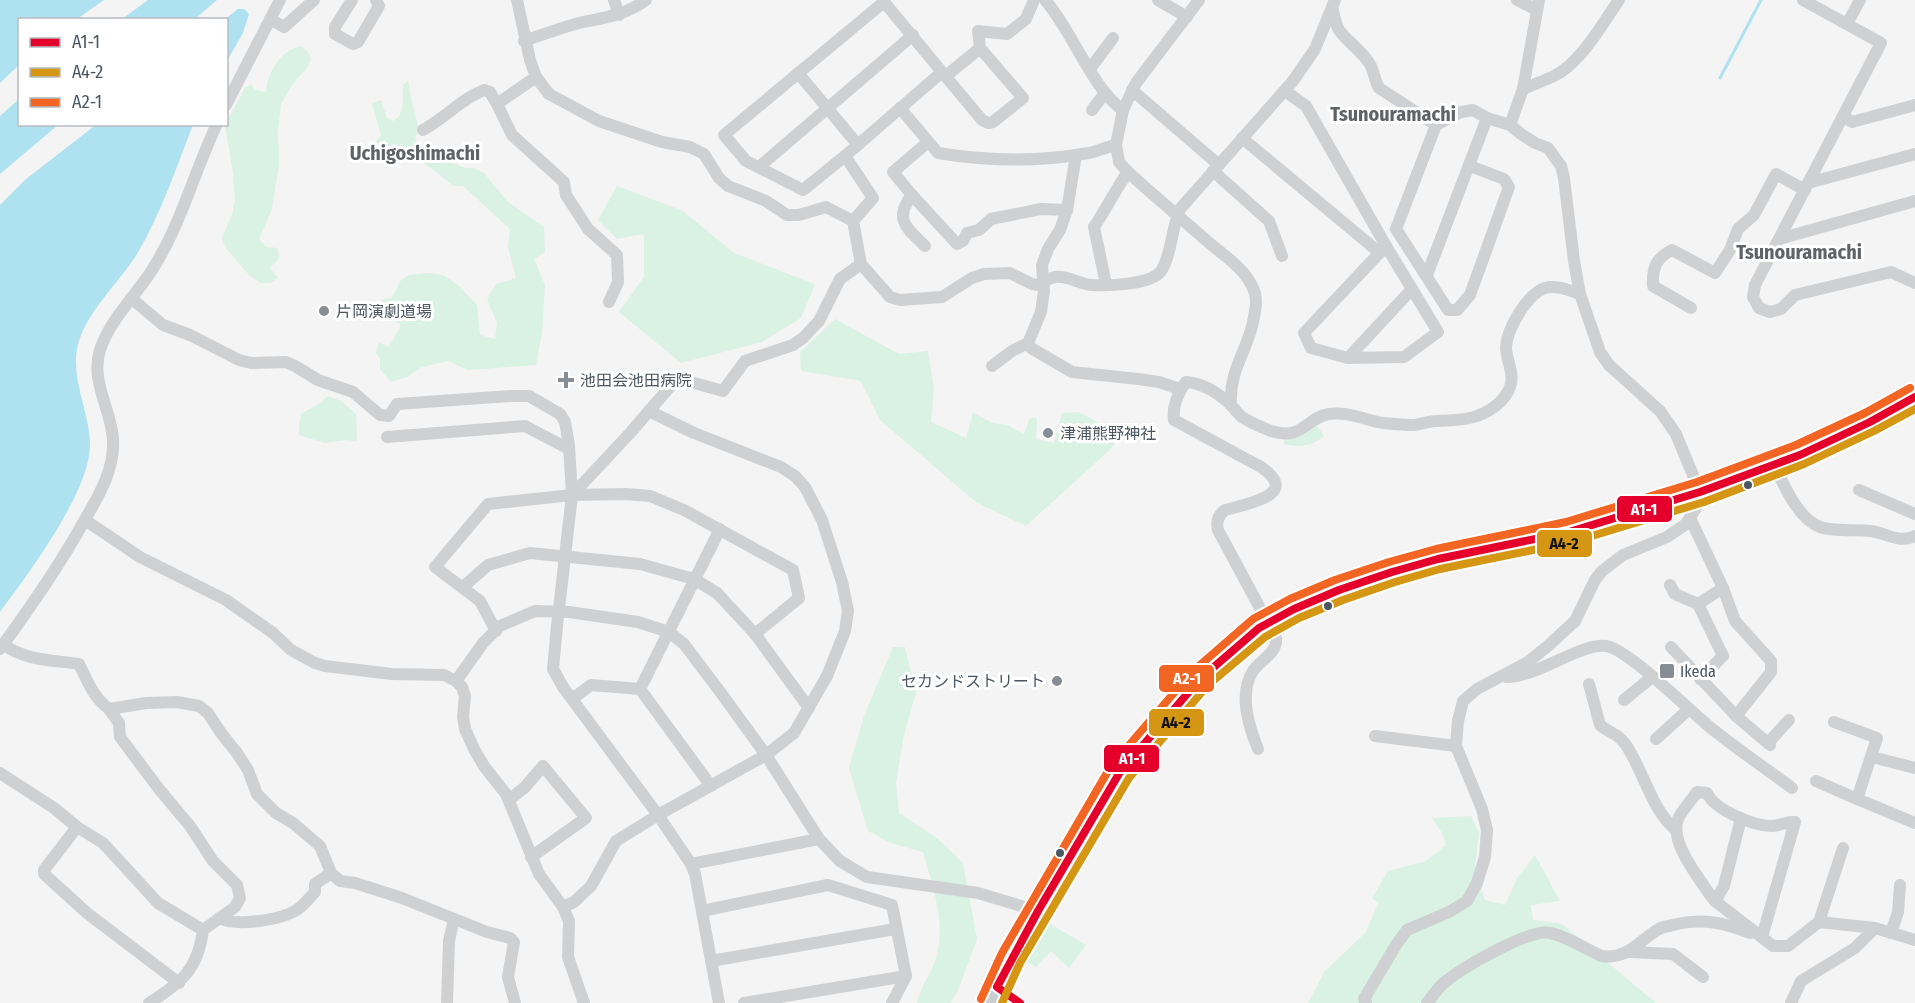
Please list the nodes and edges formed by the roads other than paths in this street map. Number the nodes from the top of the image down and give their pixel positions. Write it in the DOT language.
graph roads {
  1 [pos="280,0"];
  2 [pos="314,0"];
  3 [pos="352,0"];
  4 [pos="376,0"];
  5 [pos="517,0"];
  6 [pos="614,0"];
  7 [pos="646,0"];
  8 [pos="1034,0"];
  9 [pos="1045,0"];
  10 [pos="1158,0"];
  11 [pos="1198,0"];
  12 [pos="1517,0"];
  13 [pos="1619,0"];
  14 [pos="1803,0"];
  15 [pos="1860,0"];
  16 [pos="883,1"];
  17 [pos="1333,3"];
  18 [pos="1538,5"];
  19 [pos="619,15"];
  20 [pos="1187,17"];
  21 [pos="270,19"];
  22 [pos="1847,24"];
  23 [pos="913,35"];
  24 [pos="1113,38"];
  25 [pos="524,41"];
  26 [pos="980,48"];
  27 [pos="1090,69"];
  28 [pos="798,73"];
  29 [pos="944,74"];
  30 [pos="536,77"];
  31 [pos="1523,89"];
  32 [pos="1132,90"];
  33 [pos="1285,91"];
  34 [pos="1105,93"];
  35 [pos="228,101"];
  36 [pos="498,104"];
  37 [pos="1915,105"];
  38 [pos="827,108"];
  39 [pos="900,108"];
  40 [pos="1092,110"];
  41 [pos="1123,110"];
  42 [pos="1843,116"];
  43 [pos="1487,118"];
  44 [pos="1436,125"];
  45 [pos="1510,125"];
  46 [pos="216,126"];
  47 [pos="423,130"];
  48 [pos="1242,138"];
  49 [pos="928,141"];
  50 [pos="858,145"];
  51 [pos="1116,145"];
  52 [pos="1915,154"];
  53 [pos="1076,155"];
  54 [pos="845,156"];
  55 [pos="1470,166"];
  56 [pos="759,167"];
  57 [pos="1216,168"];
  58 [pos="1128,172"];
  59 [pos="1807,186"];
  60 [pos="912,195"];
  61 [pos="1915,201"];
  62 [pos="1067,210"];
  63 [pos="1177,215"];
  64 [pos="853,221"];
  65 [pos="1779,239"];
  66 [pos="925,246"];
  67 [pos="1383,250"];
  68 [pos="1282,256"];
  69 [pos="861,264"];
  70 [pos="1427,275"];
  71 [pos="1043,282"];
  72 [pos="1915,283"];
  73 [pos="1106,284"];
  74 [pos="1412,289"];
  75 [pos="1580,294"];
  76 [pos="131,298"];
  77 [pos="609,302"];
  78 [pos="1690,308"];
  79 [pos="1028,343"];
  80 [pos="1348,358"];
  81 [pos="992,366"];
  82 [pos="1180,389"];
  83 [pos="1915,397"];
  84 [pos="1231,405"];
  85 [pos="649,411"];
  86 [pos="387,437"];
  87 [pos="569,449"];
  88 [pos="1774,465"];
  89 [pos="1859,490"];
  90 [pos="1700,492"];
  91 [pos="572,495"];
  92 [pos="1915,514"];
  93 [pos="1690,518"];
  94 [pos="85,520"];
  95 [pos="720,529"];
  96 [pos="1915,536"];
  97 [pos="566,557"];
  98 [pos="694,579"];
  99 [pos="1670,585"];
  100 [pos="463,587"];
  101 [pos="1723,588"];
  102 [pos="1698,604"];
  103 [pos="559,611"];
  104 [pos="1268,623"];
  105 [pos="496,630"];
  106 [pos="669,632"];
  107 [pos="755,634"];
  108 [pos="2,646"];
  109 [pos="1671,647"];
  110 [pos="1496,677"];
  111 [pos="1652,677"];
  112 [pos="1700,679"];
  113 [pos="456,681"];
  114 [pos="1589,684"];
  115 [pos="640,689"];
  116 [pos="572,699"];
  117 [pos="1624,700"];
  118 [pos="809,708"];
  119 [pos="109,709"];
  120 [pos="1689,709"];
  121 [pos="1736,716"];
  122 [pos="1789,720"];
  123 [pos="1834,722"];
  124 [pos="1375,736"];
  125 [pos="1656,739"];
  126 [pos="1456,746"];
  127 [pos="1258,749"];
  128 [pos="766,755"];
  129 [pos="1872,757"];
  130 [pos="1915,768"];
  131 [pos="0,773"];
  132 [pos="1816,781"];
  133 [pos="711,786"];
  134 [pos="1792,788"];
  135 [pos="1857,799"];
  136 [pos="509,800"];
  137 [pos="658,815"];
  138 [pos="1741,818"];
  139 [pos="1915,823"];
  140 [pos="77,827"];
  141 [pos="1676,830"];
  142 [pos="819,839"];
  143 [pos="1843,848"];
  144 [pos="531,857"];
  145 [pos="691,864"];
  146 [pos="331,873"];
  147 [pos="1900,885"];
  148 [pos="1715,901"];
  149 [pos="563,907"];
  150 [pos="702,910"];
  151 [pos="1038,911"];
  152 [pos="219,918"];
  153 [pos="454,919"];
  154 [pos="1819,922"];
  155 [pos="1875,928"];
  156 [pos="895,929"];
  157 [pos="203,930"];
  158 [pos="1891,933"];
  159 [pos="1762,937"];
  160 [pos="1915,940"];
  161 [pos="1629,952"];
  162 [pos="711,961"];
  163 [pos="906,976"];
  164 [pos="1703,976"];
  165 [pos="179,983"];
  166 [pos="998,987"];
  167 [pos="821,997"];
  168 [pos="767,1001"];
  169 [pos="149,1003"];
  170 [pos="447,1003"];
  171 [pos="515,1003"];
  172 [pos="584,1003"];
  173 [pos="719,1003"];
  174 [pos="744,1003"];
  175 [pos="892,1003"];
  176 [pos="991,1003"];
  177 [pos="1020,1003"];
  178 [pos="1366,1003"];
  179 [pos="1427,1003"];
  180 [pos="1791,1003"];
  1 -- 21 [label="street"];
  2 -- 21 [label="street"];
  3 -- 4 [label="street"];
  5 -- 25 [label="street"];
  6 -- 19 [label="street"];
  7 -- 19 [label="street"];
  8 -- 26 [label="street"];
  9 -- 27 [label="street"];
  10 -- 20 [label="street"];
  11 -- 20 [label="street"];
  12 -- 18 [label="street"];
  13 -- 31 [label="street"];
  14 -- 22 [label="street"];
  15 -- 22 [label="street"];
  16 -- 23 [label="street"];
  16 -- 28 [label="street"];
  17 -- 33 [label="street"];
  17 -- 44 [label="street"];
  18 -- 31 [label="street"];
  19 -- 25 [label="street"];
  20 -- 32 [label="street"];
  21 -- 35 [label="street"];
  22 -- 42 [label="street"];
  23 -- 29 [label="street"];
  23 -- 38 [label="street"];
  24 -- 27 [label="street"];
  25 -- 30 [label="street"];
  26 -- 29 [label="street"];
  26 -- 29 [label="street"];
  27 -- 34 [label="street"];
  28 -- 38 [label="street"];
  28 -- 56 [label="street"];
  29 -- 39 [label="street"];
  30 -- 36 [label="street"];
  30 -- 64 [label="street"];
  31 -- 45 [label="street"];
  32 -- 41 [label="street"];
  32 -- 57 [label="street"];
  33 -- 48 [label="street"];
  33 -- 67 [label="street"];
  34 -- 40 [label="street"];
  34 -- 41 [label="street"];
  36 -- 47 [label="street"];
  36 -- 77 [label="street"];
  37 -- 42 [label="street"];
  38 -- 50 [label="street"];
  38 -- 56 [label="street"];
  39 -- 49 [label="street"];
  39 -- 50 [label="street"];
  41 -- 51 [label="street"];
  42 -- 59 [label="street"];
  43 -- 44 [label="street"];
  43 -- 45 [label="street"];
  43 -- 55 [label="street"];
  44 -- 70 [label="street"];
  45 -- 75 [label="street"];
  46 -- 76 [label="street"];
  48 -- 57 [label="street"];
  48 -- 67 [label="street"];
  49 -- 53 [label="street"];
  49 -- 60 [label="street"];
  50 -- 54 [label="street"];
  51 -- 53 [label="street"];
  51 -- 58 [label="street"];
  52 -- 59 [label="street"];
  53 -- 62 [label="street"];
  54 -- 56 [label="street"];
  54 -- 64 [label="street"];
  55 -- 70 [label="street"];
  55 -- 70 [label="street"];
  57 -- 63 [label="street"];
  57 -- 68 [label="street"];
  58 -- 63 [label="street"];
  58 -- 73 [label="street"];
  59 -- 65 [label="street"];
  59 -- 78 [label="street"];
  60 -- 62 [label="street"];
  60 -- 66 [label="street"];
  61 -- 65 [label="street"];
  62 -- 71 [label="street"];
  63 -- 73 [label="street"];
  63 -- 84 [label="street"];
  64 -- 69 [label="street"];
  65 -- 72 [label="street"];
  67 -- 74 [label="street"];
  67 -- 80 [label="street"];
  69 -- 71 [label="street"];
  69 -- 85 [label="street"];
  71 -- 73 [label="street"];
  71 -- 79 [label="street"];
  74 -- 80 [label="street"];
  74 -- 80 [label="street"];
  75 -- 84 [label="street"];
  75 -- 90 [label="street"];
  76 -- 87 [label="street"];
  76 -- 94 [label="street"];
  79 -- 81 [label="street"];
  79 -- 82 [label="street"];
  82 -- 84 [label="street"];
  82 -- 104 [label="street"];
  83 -- 88 [label="main road"];
  85 -- 91 [label="street"];
  85 -- 118 [label="street"];
  86 -- 87 [label="street"];
  87 -- 91 [label="street"];
  88 -- 90 [label="main road"];
  88 -- 96 [label="street"];
  89 -- 92 [label="street"];
  90 -- 93 [label="street"];
  90 -- 104 [label="main road"];
  91 -- 95 [label="street"];
  91 -- 97 [label="street"];
  91 -- 100 [label="street"];
  93 -- 101 [label="street"];
  93 -- 110 [label="street"];
  94 -- 108 [label="street"];
  94 -- 113 [label="street"];
  95 -- 98 [label="street"];
  95 -- 107 [label="street"];
  97 -- 98 [label="street"];
  97 -- 100 [label="street"];
  97 -- 103 [label="street"];
  98 -- 106 [label="street"];
  98 -- 107 [label="street"];
  99 -- 102 [label="street"];
  100 -- 105 [label="street"];
  101 -- 102 [label="street"];
  101 -- 121 [label="street"];
  102 -- 112 [label="street"];
  103 -- 105 [label="street"];
  103 -- 106 [label="street"];
  103 -- 116 [label="street"];
  104 -- 127 [label="street"];
  104 -- 151 [label="main road"];
  105 -- 113 [label="street"];
  106 -- 115 [label="street"];
  106 -- 128 [label="street"];
  107 -- 118 [label="street"];
  108 -- 119 [label="street"];
  109 -- 112 [label="street"];
  110 -- 111 [label="street"];
  110 -- 126 [label="street"];
  111 -- 117 [label="street"];
  111 -- 120 [label="street"];
  112 -- 121 [label="street"];
  113 -- 136 [label="street"];
  114 -- 141 [label="street"];
  115 -- 116 [label="street"];
  115 -- 133 [label="street"];
  116 -- 137 [label="street"];
  118 -- 128 [label="street"];
  119 -- 146 [label="street"];
  119 -- 152 [label="street"];
  120 -- 125 [label="street"];
  120 -- 134 [label="street"];
  121 -- 122 [label="street"];
  123 -- 129 [label="street"];
  124 -- 126 [label="street"];
  126 -- 178 [label="street"];
  128 -- 133 [label="street"];
  128 -- 142 [label="street"];
  129 -- 130 [label="street"];
  129 -- 135 [label="street"];
  131 -- 140 [label="street"];
  132 -- 135 [label="street"];
  133 -- 137 [label="street"];
  135 -- 139 [label="street"];
  136 -- 144 [label="street"];
  136 -- 144 [label="street"];
  137 -- 145 [label="street"];
  137 -- 149 [label="street"];
  138 -- 141 [label="street"];
  138 -- 148 [label="street"];
  138 -- 159 [label="street"];
  140 -- 157 [label="street"];
  140 -- 165 [label="street"];
  141 -- 148 [label="street"];
  142 -- 145 [label="street"];
  142 -- 151 [label="street"];
  143 -- 154 [label="street"];
  144 -- 149 [label="street"];
  145 -- 150 [label="street"];
  146 -- 152 [label="street"];
  146 -- 153 [label="street"];
  147 -- 158 [label="street"];
  148 -- 159 [label="street"];
  149 -- 172 [label="street"];
  150 -- 156 [label="street"];
  150 -- 162 [label="street"];
  151 -- 166 [label="main road"];
  152 -- 157 [label="street"];
  153 -- 170 [label="street"];
  153 -- 171 [label="street"];
  154 -- 155 [label="street"];
  154 -- 159 [label="street"];
  155 -- 158 [label="street"];
  155 -- 180 [label="street"];
  156 -- 162 [label="street"];
  156 -- 163 [label="street"];
  157 -- 165 [label="street"];
  158 -- 160 [label="street"];
  159 -- 161 [label="street"];
  161 -- 164 [label="street"];
  161 -- 179 [label="street"];
  162 -- 173 [label="street"];
  163 -- 167 [label="street"];
  163 -- 175 [label="street"];
  165 -- 169 [label="street"];
  166 -- 176 [label="main road"];
  166 -- 177 [label="street"];
  167 -- 168 [label="street"];
  168 -- 174 [label="street"];
}
